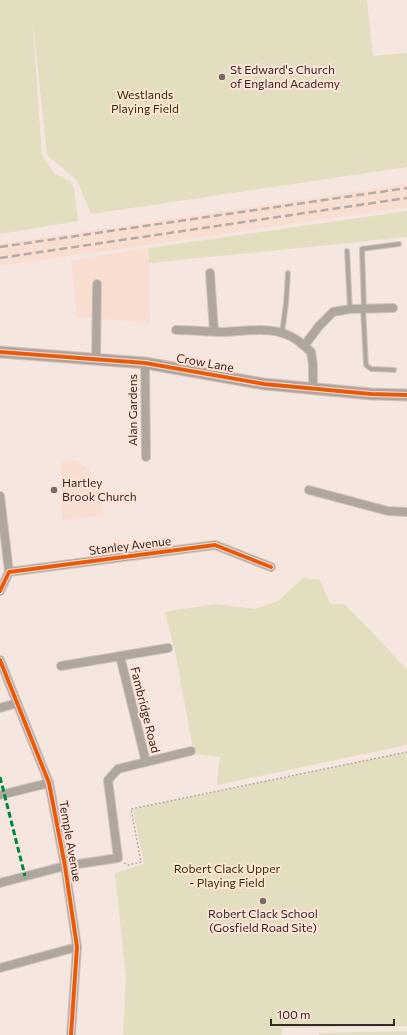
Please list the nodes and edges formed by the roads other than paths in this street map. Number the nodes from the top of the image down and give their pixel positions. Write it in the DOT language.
graph roads {
  1 [pos="399,244"];
  2 [pos="347,251"];
  3 [pos="210,273"];
  4 [pos="288,273"];
  5 [pos="97,284"];
  6 [pos="363,308"];
  7 [pos="393,308"];
  8 [pos="350,309"];
  9 [pos="176,330"];
  10 [pos="214,331"];
  11 [pos="282,333"];
  12 [pos="304,346"];
  13 [pos="0,352"];
  14 [pos="96,360"];
  15 [pos="145,363"];
  16 [pos="394,370"];
  17 [pos="313,388"];
  18 [pos="407,395"];
  19 [pos="146,457"];
  20 [pos="309,490"];
  21 [pos="0,496"];
  22 [pos="407,512"];
  23 [pos="271,567"];
  24 [pos="9,572"];
  25 [pos="0,591"];
  26 [pos="168,648"];
  27 [pos="120,656"];
  28 [pos="0,660"];
  29 [pos="61,666"];
  30 [pos="17,703"];
  31 [pos="0,708"];
  32 [pos="191,752"];
  33 [pos="146,762"];
  34 [pos="50,783"];
  35 [pos="0,795"];
  36 [pos="65,866"];
  37 [pos="0,882"];
  38 [pos="77,947"];
  39 [pos="0,968"];
  40 [pos="70,1035"];
  1 -- 6 [label="lane"];
  2 -- 8 [label="lane"];
  3 -- 10 [label="street"];
  4 -- 11 [label="lane"];
  5 -- 14 [label="street"];
  6 -- 7 [label="street"];
  6 -- 8 [label="street"];
  6 -- 16 [label="lane"];
  8 -- 12 [label="street"];
  9 -- 10 [label="street"];
  10 -- 11 [label="street"];
  11 -- 12 [label="street"];
  12 -- 17 [label="street"];
  13 -- 14 [label="street, Crow Lane"];
  14 -- 15 [label="street, Crow Lane"];
  15 -- 17 [label="street, Crow Lane"];
  15 -- 19 [label="street, Alan Gardens"];
  17 -- 18 [label="street, Crow Lane"];
  20 -- 22 [label="street"];
  21 -- 24 [label="street"];
  23 -- 24 [label="street, Stanley Avenue"];
  24 -- 25 [label="street"];
  26 -- 27 [label="street"];
  27 -- 29 [label="street"];
  27 -- 33 [label="street, Fambridge Road"];
  28 -- 30 [label="street, Temple Avenue"];
  30 -- 31 [label="street"];
  30 -- 34 [label="street, Temple Avenue"];
  32 -- 33 [label="street"];
  33 -- 36 [label="street, Fambridge Road"];
  34 -- 35 [label="street"];
  34 -- 36 [label="street, Temple Avenue"];
  36 -- 37 [label="street"];
  36 -- 38 [label="street, Temple Avenue"];
  38 -- 39 [label="street"];
  38 -- 40 [label="street, Temple Avenue"];
}
